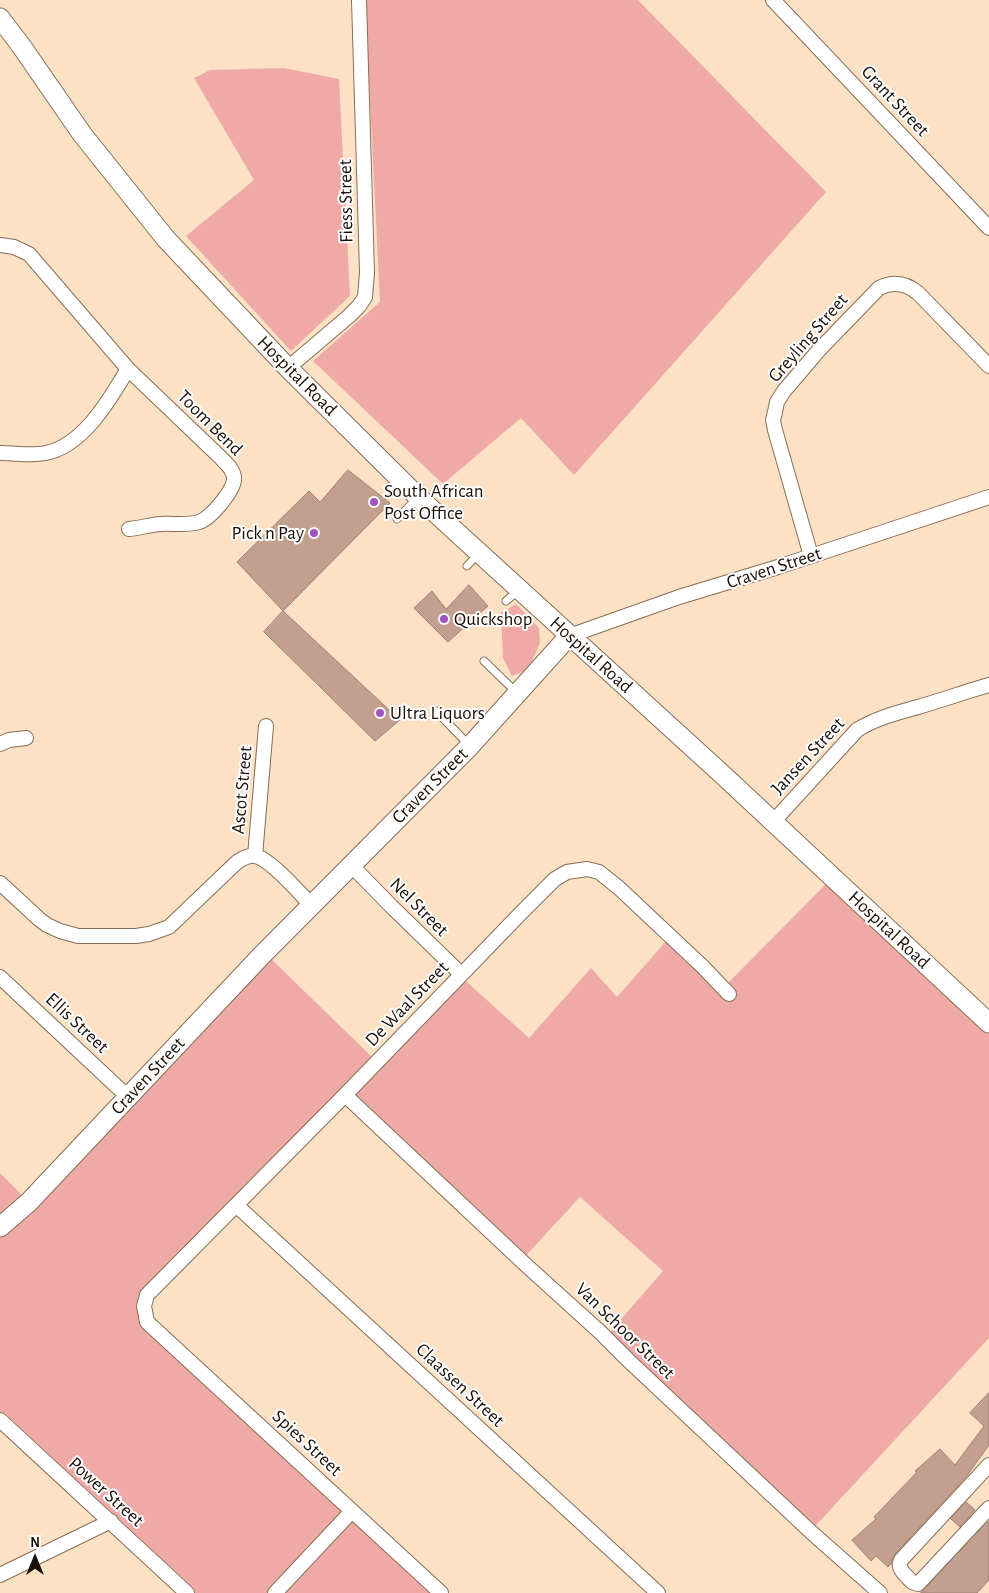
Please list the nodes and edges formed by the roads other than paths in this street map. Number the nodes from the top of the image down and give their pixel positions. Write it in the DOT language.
graph roads {
  1 [pos="359,0"];
  2 [pos="773,0"];
  3 [pos="0,18"];
  4 [pos="989,228"];
  5 [pos="0,245"];
  6 [pos="989,366"];
  7 [pos="288,368"];
  8 [pos="128,369"];
  9 [pos="0,453"];
  10 [pos="418,497"];
  11 [pos="989,497"];
  12 [pos="397,520"];
  13 [pos="129,529"];
  14 [pos="811,556"];
  15 [pos="569,636"];
  16 [pos="484,661"];
  17 [pos="989,685"];
  18 [pos="518,694"];
  19 [pos="436,711"];
  20 [pos="266,726"];
  21 [pos="26,738"];
  22 [pos="0,744"];
  23 [pos="470,746"];
  24 [pos="772,822"];
  25 [pos="255,856"];
  26 [pos="351,865"];
  27 [pos="0,883"];
  28 [pos="312,905"];
  29 [pos="461,974"];
  30 [pos="0,977"];
  31 [pos="729,994"];
  32 [pos="989,1023"];
  33 [pos="345,1095"];
  34 [pos="128,1097"];
  35 [pos="236,1205"];
  36 [pos="0,1227"];
  37 [pos="147,1322"];
  38 [pos="0,1420"];
  39 [pos="989,1465"];
  40 [pos="989,1508"];
  41 [pos="352,1511"];
  42 [pos="111,1521"];
  43 [pos="0,1575"];
  44 [pos="187,1593"];
  45 [pos="275,1593"];
  46 [pos="441,1593"];
  47 [pos="658,1593"];
  48 [pos="880,1593"];
  1 -- 7 [label="street, Fiess Street"];
  2 -- 4 [label="street, Grant Street"];
  3 -- 7 [label="main road, Hospital Road"];
  5 -- 8 [label="street"];
  6 -- 14 [label="street, Greyling Street"];
  7 -- 10 [label="main road, Hospital Road"];
  8 -- 9 [label="street"];
  8 -- 13 [label="street, Toom Bend"];
  10 -- 12 [label="lane"];
  10 -- 15 [label="main road, Hospital Road"];
  11 -- 14 [label="street, Craven Street"];
  14 -- 15 [label="street, Craven Street"];
  15 -- 18 [label="main road, Craven Street"];
  15 -- 24 [label="main road, Hospital Road"];
  16 -- 18 [label="lane"];
  17 -- 24 [label="street, Jansen Street"];
  18 -- 23 [label="main road, Craven Street"];
  19 -- 23 [label="lane"];
  20 -- 25 [label="street, Ascot Street"];
  21 -- 22 [label="street"];
  23 -- 26 [label="main road, Craven Street"];
  24 -- 32 [label="main road, Hospital Road"];
  25 -- 27 [label="street"];
  25 -- 28 [label="street"];
  26 -- 28 [label="main road, Craven Street"];
  26 -- 29 [label="street, Nel Street"];
  28 -- 34 [label="main road, Craven Street"];
  29 -- 31 [label="street, De Waal Street"];
  29 -- 33 [label="street, De Waal Street"];
  30 -- 34 [label="street, Ellis Street"];
  33 -- 35 [label="street, De Waal Street"];
  33 -- 48 [label="street, Van Schoor Street"];
  34 -- 36 [label="main road, Craven Street"];
  35 -- 37 [label="street, De Waal Street"];
  35 -- 47 [label="street, Claassen Street"];
  37 -- 41 [label="street, Spies Street"];
  38 -- 42 [label="street, Power Street"];
  39 -- 40 [label="street"];
  41 -- 45 [label="street"];
  41 -- 46 [label="street, Spies Street"];
  42 -- 43 [label="street"];
  42 -- 44 [label="street, Power Street"];
}
